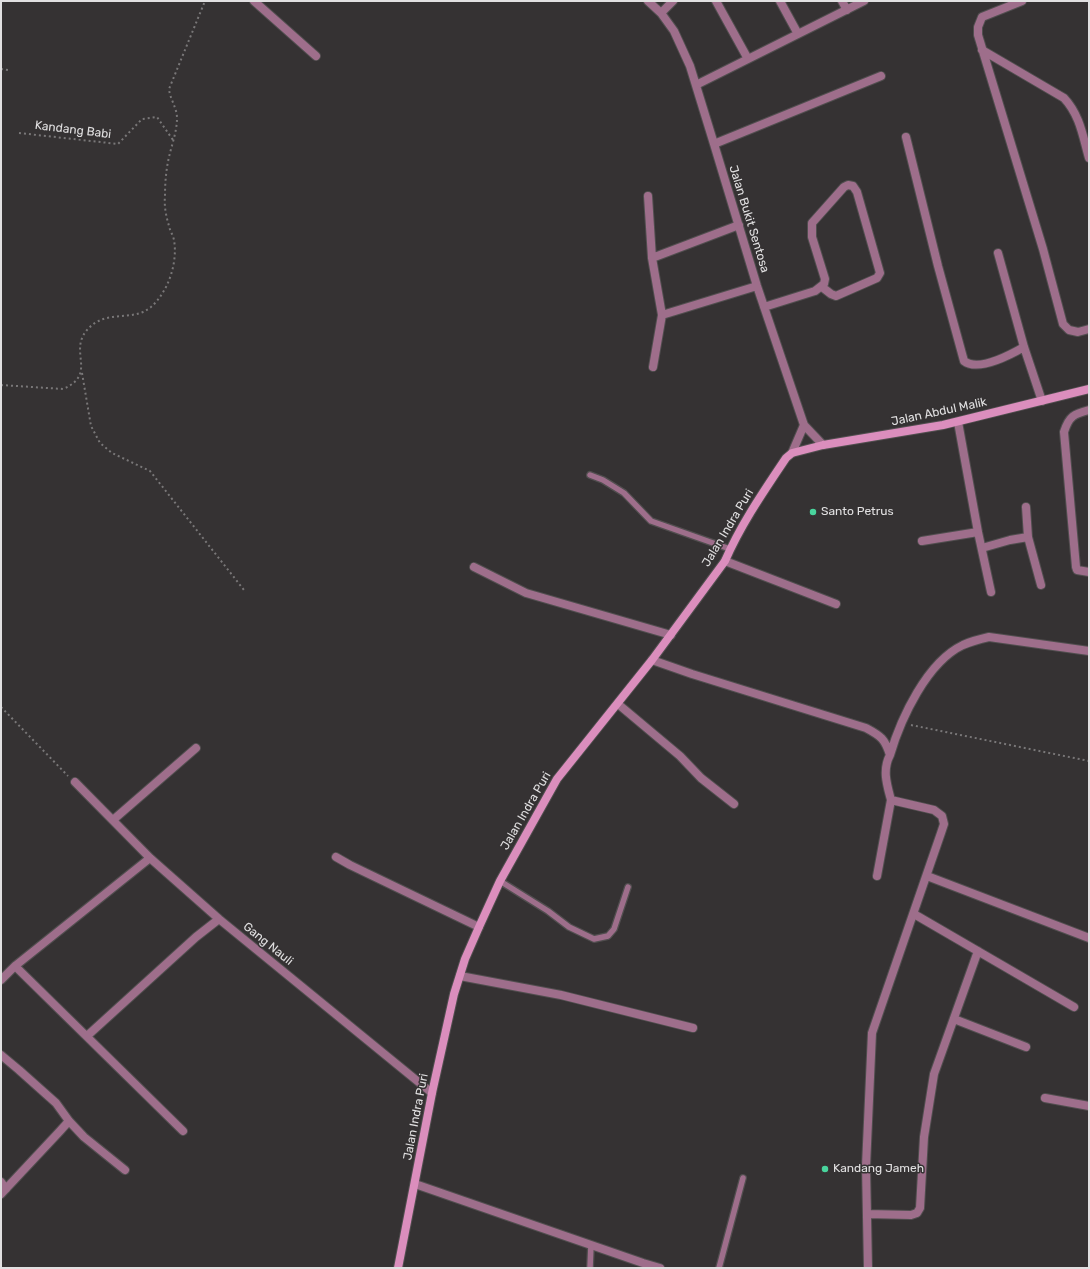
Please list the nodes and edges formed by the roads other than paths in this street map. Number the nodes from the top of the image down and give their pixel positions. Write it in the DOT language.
graph roads {
  1 [pos="254,1"];
  2 [pos="648,1"];
  3 [pos="672,1"];
  4 [pos="716,1"];
  5 [pos="780,1"];
  6 [pos="842,1"];
  7 [pos="864,1"];
  8 [pos="1022,1"];
  9 [pos="847,10"];
  10 [pos="661,13"];
  11 [pos="798,34"];
  12 [pos="982,50"];
  13 [pos="316,56"];
  14 [pos="748,59"];
  15 [pos="881,76"];
  16 [pos="696,85"];
  17 [pos="906,138"];
  18 [pos="714,144"];
  19 [pos="1089,158"];
  20 [pos="648,196"];
  21 [pos="739,225"];
  22 [pos="998,253"];
  23 [pos="652,258"];
  24 [pos="757,286"];
  25 [pos="822,287"];
  26 [pos="764,307"];
  27 [pos="662,315"];
  28 [pos="1089,329"];
  29 [pos="1024,347"];
  30 [pos="653,367"];
  31 [pos="1089,389"];
  32 [pos="1042,401"];
  33 [pos="1089,410"];
  34 [pos="958,422"];
  35 [pos="804,425"];
  36 [pos="823,446"];
  37 [pos="792,453"];
  38 [pos="590,475"];
  39 [pos="1026,507"];
  40 [pos="978,532"];
  41 [pos="1028,537"];
  42 [pos="922,541"];
  43 [pos="982,548"];
  44 [pos="730,549"];
  45 [pos="725,561"];
  46 [pos="474,567"];
  47 [pos="1089,572"];
  48 [pos="1041,585"];
  49 [pos="991,592"];
  50 [pos="836,604"];
  51 [pos="671,635"];
  52 [pos="1089,651"];
  53 [pos="652,660"];
  54 [pos="618,704"];
  55 [pos="196,748"];
  56 [pos="890,755"];
  57 [pos="75,782"];
  58 [pos="891,800"];
  59 [pos="734,804"];
  60 [pos="113,820"];
  61 [pos="336,857"];
  62 [pos="150,858"];
  63 [pos="877,876"];
  64 [pos="927,876"];
  65 [pos="500,881"];
  66 [pos="628,888"];
  67 [pos="914,914"];
  68 [pos="219,919"];
  69 [pos="479,927"];
  70 [pos="1089,938"];
  71 [pos="978,951"];
  72 [pos="15,966"];
  73 [pos="460,976"];
  74 [pos="1,980"];
  75 [pos="1074,1007"];
  76 [pos="954,1019"];
  77 [pos="693,1028"];
  78 [pos="87,1036"];
  79 [pos="1026,1047"];
  80 [pos="1,1055"];
  81 [pos="432,1093"];
  82 [pos="1045,1098"];
  83 [pos="1089,1106"];
  84 [pos="69,1120"];
  85 [pos="183,1131"];
  86 [pos="125,1170"];
  87 [pos="743,1178"];
  88 [pos="415,1184"];
  89 [pos="3,1189"];
  90 [pos="867,1214"];
  91 [pos="591,1245"];
  92 [pos="642,1266"];
  93 [pos="398,1268"];
  94 [pos="590,1268"];
  95 [pos="660,1268"];
  96 [pos="719,1268"];
  97 [pos="868,1268"];
  1 -- 13 [label="street"];
  2 -- 10 [label="street, Jalan Bukit Sentosa"];
  3 -- 10 [label="street"];
  4 -- 14 [label="street"];
  5 -- 11 [label="street"];
  6 -- 9 [label="street"];
  7 -- 9 [label="street"];
  8 -- 12 [label="street"];
  9 -- 11 [label="street"];
  10 -- 16 [label="street, Jalan Bukit Sentosa"];
  11 -- 14 [label="street"];
  12 -- 19 [label="street"];
  12 -- 28 [label="street"];
  14 -- 16 [label="street"];
  15 -- 18 [label="street"];
  16 -- 18 [label="street, Jalan Bukit Sentosa"];
  17 -- 29 [label="street"];
  18 -- 21 [label="street, Jalan Bukit Sentosa"];
  20 -- 23 [label="street"];
  21 -- 23 [label="street"];
  21 -- 24 [label="street, Jalan Bukit Sentosa"];
  22 -- 29 [label="street"];
  23 -- 27 [label="street"];
  24 -- 26 [label="street, Jalan Bukit Sentosa"];
  24 -- 27 [label="street"];
  25 -- 25 [label="street"];
  25 -- 26 [label="street"];
  26 -- 35 [label="street, Jalan Bukit Sentosa"];
  27 -- 30 [label="street"];
  29 -- 32 [label="street"];
  31 -- 32 [label="street, Jalan Abdul Malik"];
  32 -- 34 [label="street, Jalan Abdul Malik"];
  33 -- 47 [label="street"];
  34 -- 36 [label="street, Jalan Abdul Malik"];
  34 -- 40 [label="street"];
  35 -- 36 [label="street, Jalan Bukit Sentosa"];
  35 -- 37 [label="street, Jalan Indra Puri"];
  36 -- 37 [label="street, Jalan Abdul Malik"];
  37 -- 44 [label="street, Jalan Indra Puri"];
  38 -- 44 [label="lane"];
  39 -- 41 [label="street"];
  40 -- 42 [label="street"];
  40 -- 43 [label="street"];
  41 -- 43 [label="street"];
  41 -- 48 [label="street"];
  43 -- 49 [label="street"];
  44 -- 45 [label="street, Jalan Indra Puri"];
  45 -- 50 [label="street"];
  45 -- 51 [label="street, Jalan Indra Puri"];
  46 -- 51 [label="street"];
  51 -- 53 [label="street, Jalan Indra Puri"];
  52 -- 56 [label="street"];
  53 -- 54 [label="street, Jalan Indra Puri"];
  53 -- 56 [label="street"];
  54 -- 59 [label="street"];
  54 -- 65 [label="street, Jalan Indra Puri"];
  55 -- 60 [label="street"];
  56 -- 58 [label="street"];
  57 -- 60 [label="street, Gang Nauli"];
  58 -- 63 [label="street"];
  58 -- 64 [label="street"];
  60 -- 62 [label="street, Gang Nauli"];
  61 -- 69 [label="street"];
  62 -- 68 [label="street, Gang Nauli"];
  62 -- 72 [label="street"];
  64 -- 67 [label="street"];
  64 -- 70 [label="street"];
  65 -- 66 [label="lane"];
  65 -- 69 [label="street, Jalan Indra Puri"];
  67 -- 71 [label="street"];
  67 -- 90 [label="street"];
  68 -- 78 [label="street"];
  68 -- 81 [label="street, Gang Nauli"];
  69 -- 73 [label="street, Jalan Indra Puri"];
  71 -- 75 [label="street"];
  71 -- 76 [label="street"];
  72 -- 74 [label="street"];
  72 -- 78 [label="street"];
  73 -- 77 [label="street"];
  73 -- 81 [label="street, Jalan Indra Puri"];
  76 -- 79 [label="street"];
  76 -- 90 [label="street"];
  78 -- 85 [label="street"];
  80 -- 84 [label="street"];
  81 -- 88 [label="street, Jalan Indra Puri"];
  82 -- 83 [label="street"];
  84 -- 86 [label="street"];
  84 -- 89 [label="street"];
  87 -- 96 [label="lane"];
  88 -- 91 [label="street"];
  88 -- 93 [label="street, Jalan Indra Puri"];
  90 -- 97 [label="street"];
  91 -- 92 [label="street"];
  91 -- 94 [label="lane"];
  92 -- 95 [label="street"];
}
